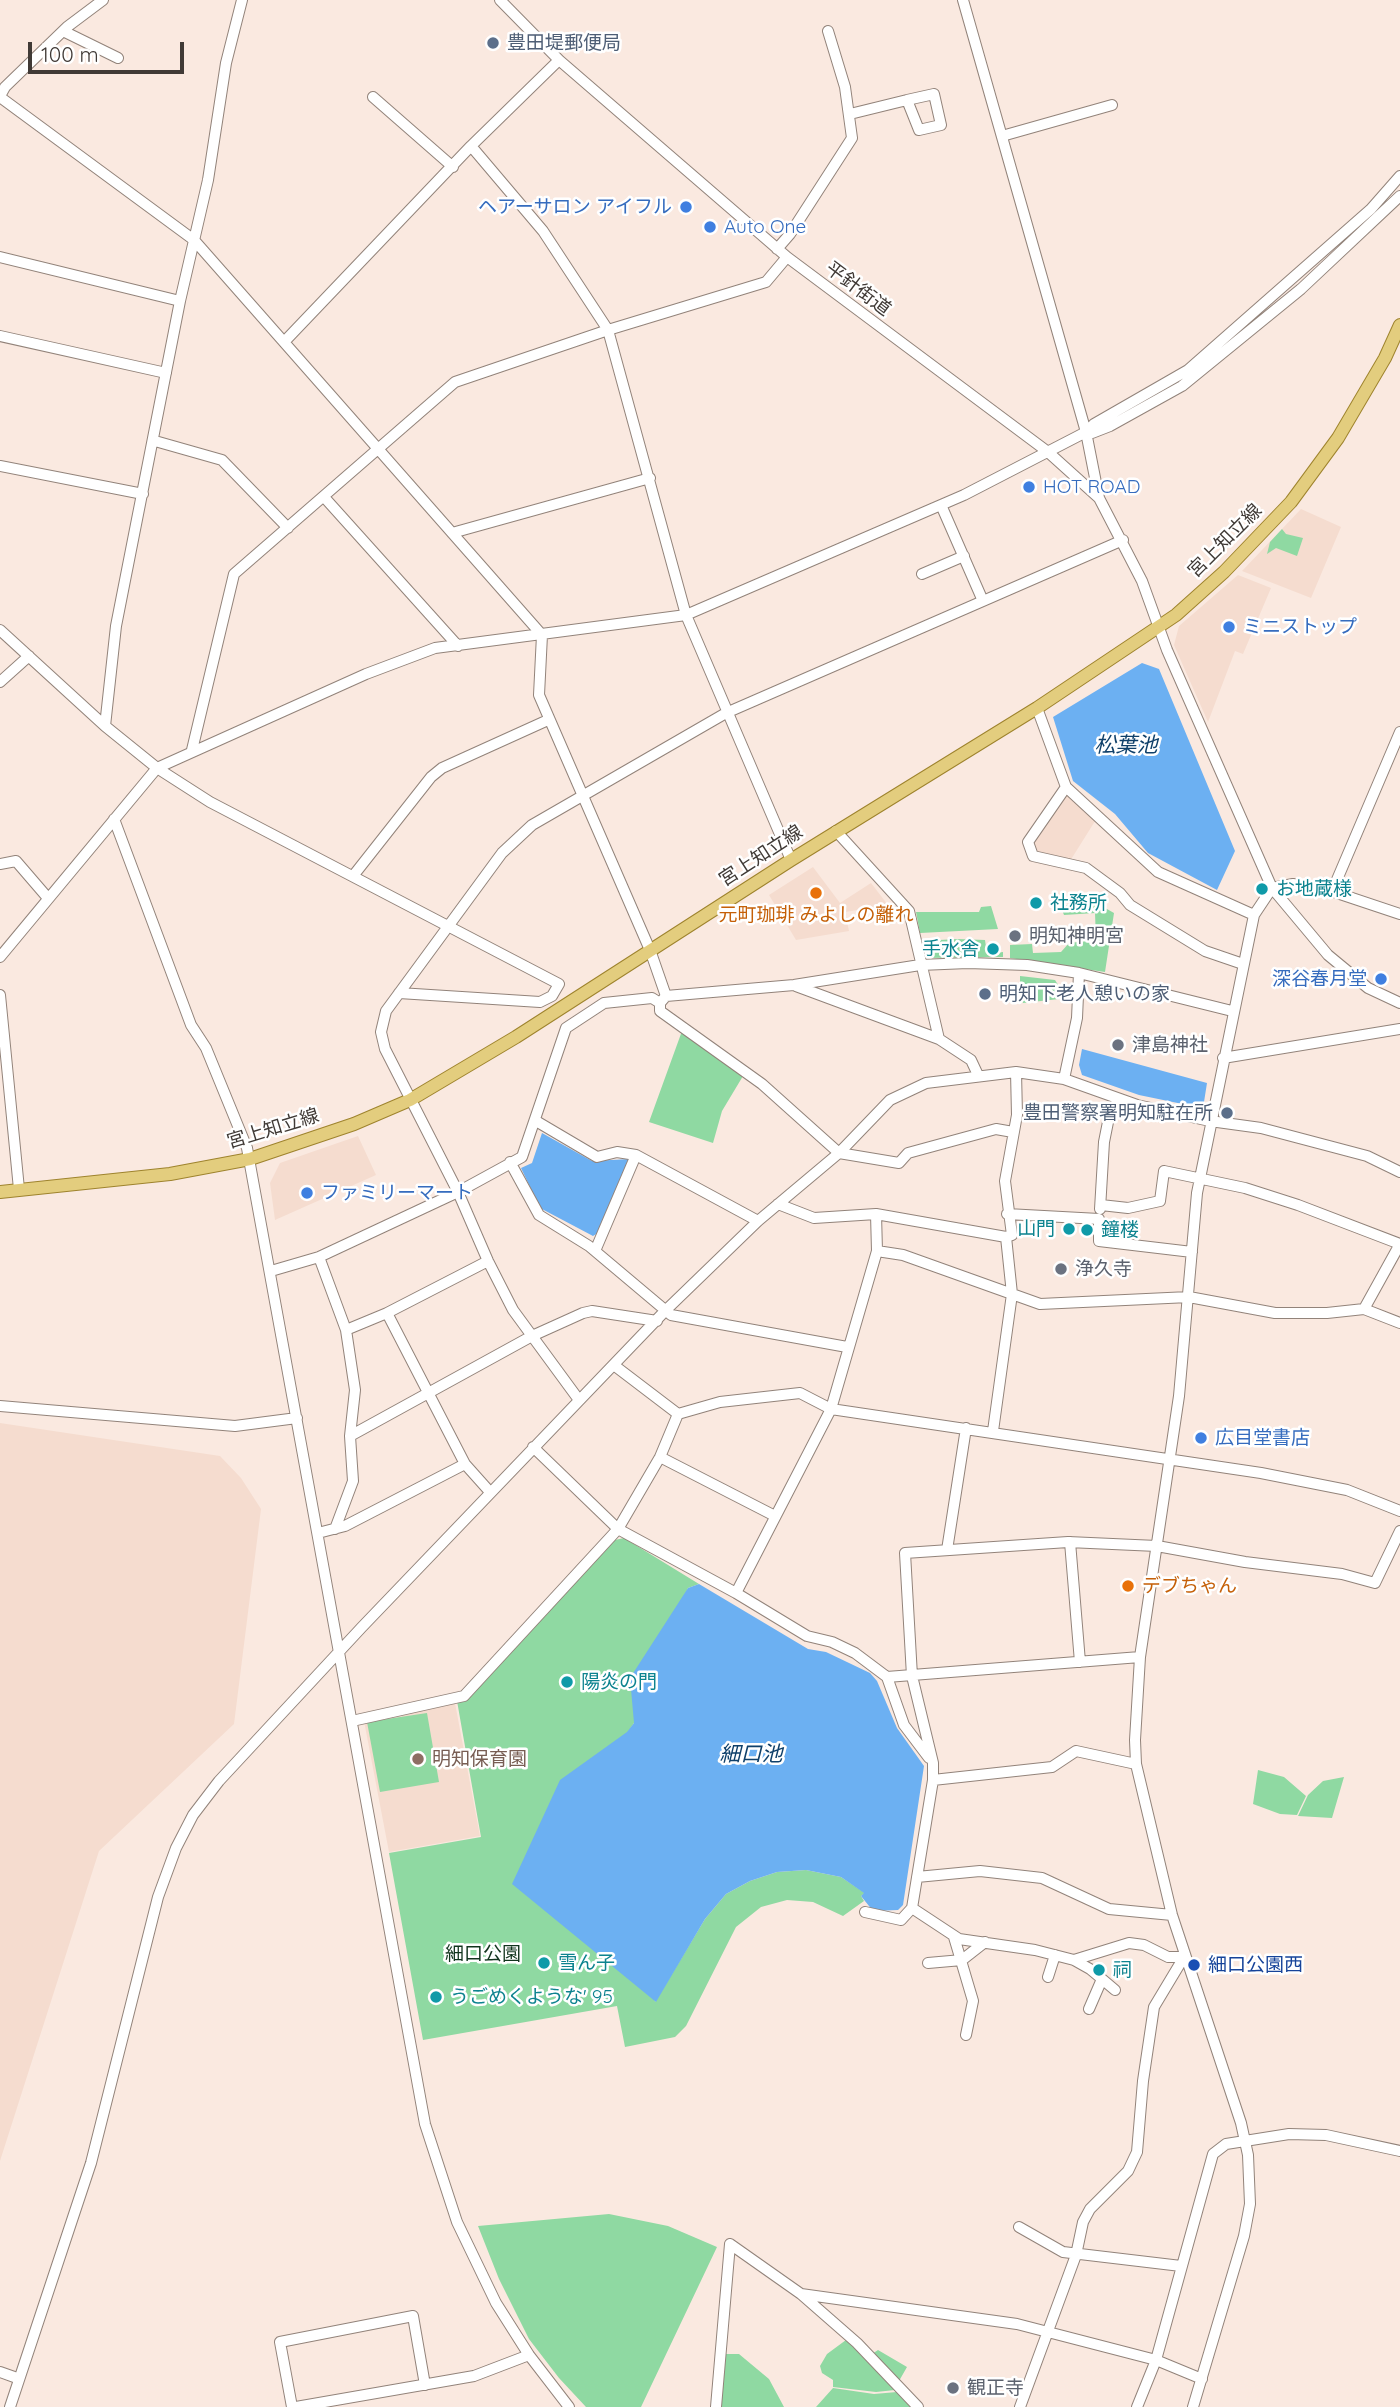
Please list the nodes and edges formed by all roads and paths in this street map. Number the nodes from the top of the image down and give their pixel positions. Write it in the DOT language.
graph roads {
  1 [pos="103,0"];
  2 [pos="242,0"];
  3 [pos="500,0"];
  4 [pos="963,0"];
  5 [pos="63,31"];
  6 [pos="828,31"];
  7 [pos="118,58"];
  8 [pos="559,60"];
  9 [pos="0,97"];
  10 [pos="373,97"];
  11 [pos="907,100"];
  12 [pos="1112,105"];
  13 [pos="850,114"];
  14 [pos="1002,136"];
  15 [pos="471,146"];
  16 [pos="453,167"];
  17 [pos="1400,176"];
  18 [pos="1400,196"];
  19 [pos="194,240"];
  20 [pos="777,248"];
  21 [pos="0,257"];
  22 [pos="786,257"];
  23 [pos="180,301"];
  24 [pos="1400,325"];
  25 [pos="608,330"];
  26 [pos="0,336"];
  27 [pos="284,342"];
  28 [pos="166,373"];
  29 [pos="1086,432"];
  30 [pos="155,441"];
  31 [pos="379,450"];
  32 [pos="1048,452"];
  33 [pos="0,466"];
  34 [pos="650,478"];
  35 [pos="143,494"];
  36 [pos="324,497"];
  37 [pos="1099,498"];
  38 [pos="941,505"];
  39 [pos="288,528"];
  40 [pos="452,533"];
  41 [pos="1123,540"];
  42 [pos="964,556"];
  43 [pos="922,574"];
  44 [pos="983,601"];
  45 [pos="686,615"];
  46 [pos="1159,627"];
  47 [pos="0,631"];
  48 [pos="542,635"];
  49 [pos="458,646"];
  50 [pos="29,656"];
  51 [pos="0,682"];
  52 [pos="1037,708"];
  53 [pos="726,713"];
  54 [pos="548,720"];
  55 [pos="105,726"];
  56 [pos="1400,732"];
  57 [pos="192,750"];
  58 [pos="157,768"];
  59 [pos="1066,787"];
  60 [pos="582,795"];
  61 [pos="114,819"];
  62 [pos="836,831"];
  63 [pos="791,860"];
  64 [pos="0,864"];
  65 [pos="353,876"];
  66 [pos="1272,888"];
  67 [pos="1325,889"];
  68 [pos="47,897"];
  69 [pos="1400,914"];
  70 [pos="1254,915"];
  71 [pos="447,926"];
  72 [pos="650,950"];
  73 [pos="0,957"];
  74 [pos="1243,964"];
  75 [pos="920,965"];
  76 [pos="1079,973"];
  77 [pos="794,985"];
  78 [pos="399,993"];
  79 [pos="0,995"];
  80 [pos="663,999"];
  81 [pos="1400,1003"];
  82 [pos="1232,1011"];
  83 [pos="1400,1029"];
  84 [pos="939,1039"];
  85 [pos="2,1049"];
  86 [pos="1223,1058"];
  87 [pos="1016,1072"];
  88 [pos="978,1075"];
  89 [pos="1064,1079"];
  90 [pos="1118,1099"];
  91 [pos="410,1100"];
  92 [pos="536,1121"];
  93 [pos="1210,1121"];
  94 [pos="1013,1132"];
  95 [pos="839,1153"];
  96 [pos="636,1154"];
  97 [pos="250,1159"];
  98 [pos="510,1162"];
  99 [pos="1400,1172"];
  100 [pos="1199,1178"];
  101 [pos="19,1189"];
  102 [pos="0,1192"];
  103 [pos="457,1192"];
  104 [pos="778,1204"];
  105 [pos="1101,1205"];
  106 [pos="876,1214"];
  107 [pos="1007,1214"];
  108 [pos="1099,1219"];
  109 [pos="758,1222"];
  110 [pos="1006,1237"];
  111 [pos="1400,1244"];
  112 [pos="595,1251"];
  113 [pos="877,1251"];
  114 [pos="1192,1252"];
  115 [pos="319,1256"];
  116 [pos="488,1261"];
  117 [pos="271,1271"];
  118 [pos="1012,1294"];
  119 [pos="1189,1297"];
  120 [pos="1364,1309"];
  121 [pos="665,1311"];
  122 [pos="387,1313"];
  123 [pos="657,1321"];
  124 [pos="1400,1323"];
  125 [pos="346,1330"];
  126 [pos="533,1336"];
  127 [pos="847,1347"];
  128 [pos="615,1366"];
  129 [pos="428,1395"];
  130 [pos="579,1400"];
  131 [pos="0,1406"];
  132 [pos="831,1409"];
  133 [pos="678,1414"];
  134 [pos="297,1418"];
  135 [pos="966,1428"];
  136 [pos="993,1431"];
  137 [pos="349,1436"];
  138 [pos="533,1447"];
  139 [pos="660,1457"];
  140 [pos="1170,1458"];
  141 [pos="465,1464"];
  142 [pos="490,1492"];
  143 [pos="1400,1511"];
  144 [pos="775,1516"];
  145 [pos="335,1530"];
  146 [pos="618,1530"];
  147 [pos="1400,1531"];
  148 [pos="318,1533"];
  149 [pos="1070,1542"];
  150 [pos="1157,1546"];
  151 [pos="947,1550"];
  152 [pos="736,1593"];
  153 [pos="339,1653"];
  154 [pos="1140,1657"];
  155 [pos="1080,1662"];
  156 [pos="912,1676"];
  157 [pos="887,1677"];
  158 [pos="352,1721"];
  159 [pos="933,1763"];
  160 [pos="1136,1764"];
  161 [pos="933,1780"];
  162 [pos="917,1877"];
  163 [pos="912,1908"];
  164 [pos="865,1912"];
  165 [pos="1172,1915"];
  166 [pos="954,1937"];
  167 [pos="985,1942"];
  168 [pos="1055,1955"];
  169 [pos="1184,1957"];
  170 [pos="962,1960"];
  171 [pos="1074,1960"];
  172 [pos="928,1963"];
  173 [pos="1048,1977"];
  174 [pos="1102,1979"];
  175 [pos="1115,1990"];
  176 [pos="1089,2009"];
  177 [pos="966,2035"];
  178 [pos="1245,2139"];
  179 [pos="1400,2151"];
  180 [pos="1019,2227"];
  181 [pos="1076,2255"];
  182 [pos="1181,2266"];
  183 [pos="801,2294"];
  184 [pos="1046,2333"];
  185 [pos="529,2355"];
  186 [pos="1156,2360"];
  187 [pos="0,2372"];
  188 [pos="17,2378"];
  189 [pos="1202,2379"];
  190 [pos="425,2385"];
  191 [pos="10,2407"];
  192 [pos="294,2407"];
  193 [pos="569,2407"];
  194 [pos="716,2407"];
  195 [pos="918,2407"];
  196 [pos="1020,2407"];
  197 [pos="1137,2407"];
  198 [pos="1193,2407"];
  1 -- 5 [label="street"];
  2 -- 19 [label="street"];
  3 -- 8 [label="street, 平針街道"];
  4 -- 14 [label="street"];
  5 -- 7 [label="street"];
  5 -- 9 [label="street"];
  6 -- 13 [label="street"];
  8 -- 15 [label="street"];
  8 -- 20 [label="street, 平針街道"];
  9 -- 19 [label="street"];
  10 -- 16 [label="street"];
  11 -- 13 [label="street"];
  12 -- 14 [label="street"];
  13 -- 20 [label="street"];
  14 -- 29 [label="street"];
  15 -- 16 [label="street"];
  15 -- 25 [label="street"];
  16 -- 27 [label="street"];
  17 -- 29 [label="street"];
  18 -- 29 [label="street"];
  19 -- 23 [label="street"];
  19 -- 27 [label="street"];
  20 -- 22 [label="street, 平針街道"];
  21 -- 23 [label="street"];
  22 -- 25 [label="street"];
  22 -- 32 [label="street, 平針街道"];
  23 -- 28 [label="street"];
  24 -- 46 [label="main road, 宮上知立線"];
  25 -- 31 [label="street"];
  25 -- 34 [label="street"];
  26 -- 28 [label="street"];
  27 -- 31 [label="street"];
  28 -- 30 [label="street"];
  29 -- 32 [label="street"];
  29 -- 37 [label="street"];
  30 -- 35 [label="street"];
  30 -- 39 [label="street"];
  31 -- 36 [label="street"];
  31 -- 40 [label="street"];
  32 -- 37 [label="street, 平針街道"];
  32 -- 38 [label="street"];
  33 -- 35 [label="street"];
  34 -- 40 [label="street"];
  34 -- 45 [label="street"];
  35 -- 55 [label="street"];
  36 -- 39 [label="street"];
  36 -- 49 [label="street"];
  37 -- 41 [label="street, 平針街道"];
  38 -- 42 [label="street"];
  38 -- 45 [label="street"];
  39 -- 57 [label="street"];
  40 -- 48 [label="street"];
  41 -- 44 [label="street"];
  41 -- 46 [label="street, 平針街道"];
  42 -- 43 [label="street"];
  42 -- 44 [label="street"];
  44 -- 53 [label="street"];
  45 -- 48 [label="street"];
  45 -- 53 [label="street"];
  46 -- 52 [label="main road, 宮上知立線"];
  46 -- 66 [label="street, 平針街道"];
  47 -- 50 [label="street"];
  48 -- 49 [label="street"];
  48 -- 54 [label="street"];
  49 -- 57 [label="street"];
  50 -- 51 [label="street"];
  50 -- 55 [label="street"];
  52 -- 59 [label="street"];
  52 -- 62 [label="main road, 宮上知立線"];
  53 -- 60 [label="street"];
  53 -- 63 [label="street"];
  54 -- 60 [label="street"];
  54 -- 65 [label="street"];
  55 -- 58 [label="street"];
  56 -- 67 [label="street"];
  57 -- 58 [label="street"];
  58 -- 61 [label="street"];
  58 -- 65 [label="street"];
  59 -- 70 [label="street"];
  59 -- 74 [label="street"];
  60 -- 71 [label="street"];
  60 -- 72 [label="street"];
  61 -- 68 [label="street"];
  61 -- 97 [label="street"];
  62 -- 63 [label="main road, 宮上知立線"];
  62 -- 75 [label="street"];
  63 -- 72 [label="main road, 宮上知立線"];
  64 -- 68 [label="street"];
  65 -- 71 [label="street"];
  66 -- 67 [label="street"];
  66 -- 70 [label="street"];
  66 -- 81 [label="street, 平針街道"];
  67 -- 69 [label="street"];
  68 -- 73 [label="street"];
  70 -- 74 [label="street"];
  71 -- 78 [label="street"];
  71 -- 78 [label="street"];
  72 -- 80 [label="street"];
  72 -- 91 [label="main road, 宮上知立線"];
  74 -- 82 [label="street"];
  75 -- 76 [label="street"];
  75 -- 77 [label="street"];
  75 -- 84 [label="street"];
  76 -- 82 [label="street"];
  76 -- 89 [label="street"];
  77 -- 80 [label="street"];
  77 -- 84 [label="street"];
  78 -- 91 [label="street"];
  79 -- 85 [label="street"];
  80 -- 92 [label="street"];
  80 -- 95 [label="street"];
  82 -- 86 [label="street"];
  83 -- 86 [label="street"];
  84 -- 88 [label="street"];
  85 -- 101 [label="street"];
  86 -- 93 [label="street"];
  87 -- 88 [label="street"];
  87 -- 89 [label="street"];
  87 -- 94 [label="street"];
  88 -- 95 [label="street"];
  89 -- 90 [label="street"];
  90 -- 93 [label="street"];
  90 -- 105 [label="street"];
  91 -- 97 [label="main road, 宮上知立線"];
  91 -- 103 [label="street"];
  92 -- 96 [label="street"];
  92 -- 98 [label="street"];
  93 -- 99 [label="street"];
  93 -- 100 [label="street"];
  94 -- 95 [label="street"];
  94 -- 107 [label="street"];
  95 -- 104 [label="street"];
  96 -- 109 [label="street"];
  96 -- 112 [label="street"];
  97 -- 101 [label="main road, 宮上知立線"];
  97 -- 117 [label="street"];
  98 -- 103 [label="street"];
  98 -- 112 [label="street"];
  100 -- 105 [label="street"];
  100 -- 111 [label="street"];
  100 -- 114 [label="street"];
  101 -- 102 [label="main road, 宮上知立線"];
  103 -- 115 [label="street"];
  103 -- 116 [label="street"];
  104 -- 106 [label="street"];
  104 -- 109 [label="street"];
  105 -- 108 [label="street"];
  106 -- 110 [label="street"];
  106 -- 113 [label="street"];
  107 -- 108 [label="street"];
  107 -- 110 [label="street"];
  108 -- 114 [label="street"];
  109 -- 121 [label="street"];
  110 -- 118 [label="street"];
  111 -- 120 [label="street"];
  112 -- 121 [label="street"];
  113 -- 118 [label="street"];
  113 -- 127 [label="street"];
  114 -- 119 [label="street"];
  115 -- 117 [label="street"];
  115 -- 125 [label="street"];
  116 -- 122 [label="street"];
  116 -- 126 [label="street"];
  117 -- 134 [label="street"];
  118 -- 119 [label="street"];
  118 -- 136 [label="street"];
  119 -- 120 [label="street"];
  119 -- 140 [label="street"];
  120 -- 124 [label="street"];
  121 -- 123 [label="street"];
  121 -- 127 [label="street"];
  122 -- 125 [label="street"];
  122 -- 129 [label="street"];
  123 -- 126 [label="street"];
  123 -- 128 [label="street"];
  125 -- 137 [label="street"];
  126 -- 129 [label="street"];
  126 -- 130 [label="street"];
  127 -- 132 [label="street"];
  128 -- 130 [label="street"];
  128 -- 133 [label="street"];
  129 -- 137 [label="street"];
  129 -- 141 [label="street"];
  130 -- 138 [label="street"];
  131 -- 134 [label="street"];
  132 -- 133 [label="street"];
  132 -- 135 [label="street"];
  132 -- 144 [label="street"];
  133 -- 139 [label="street"];
  134 -- 148 [label="street"];
  135 -- 136 [label="street"];
  135 -- 151 [label="street"];
  136 -- 140 [label="street"];
  137 -- 145 [label="street"];
  138 -- 142 [label="street"];
  138 -- 146 [label="street"];
  139 -- 144 [label="street"];
  139 -- 146 [label="street"];
  140 -- 143 [label="street"];
  140 -- 150 [label="street"];
  141 -- 142 [label="street"];
  141 -- 145 [label="street"];
  142 -- 153 [label="street"];
  144 -- 152 [label="street"];
  145 -- 148 [label="street"];
  146 -- 152 [label="street"];
  146 -- 158 [label="street"];
  147 -- 150 [label="street"];
  148 -- 153 [label="street"];
  149 -- 150 [label="street"];
  149 -- 151 [label="street"];
  149 -- 155 [label="street"];
  150 -- 154 [label="street"];
  151 -- 156 [label="street"];
  152 -- 157 [label="street"];
  153 -- 158 [label="street"];
  153 -- 188 [label="street"];
  154 -- 155 [label="street"];
  154 -- 160 [label="street"];
  155 -- 156 [label="street"];
  156 -- 157 [label="street"];
  156 -- 159 [label="street"];
  157 -- 159 [label="street"];
  158 -- 185 [label="street"];
  159 -- 161 [label="street"];
  160 -- 161 [label="street"];
  160 -- 165 [label="street"];
  161 -- 162 [label="street"];
  162 -- 163 [label="street"];
  162 -- 165 [label="street"];
  163 -- 164 [label="street"];
  163 -- 166 [label="street"];
  165 -- 169 [label="street"];
  166 -- 167 [label="street"];
  166 -- 170 [label="street"];
  167 -- 168 [label="street"];
  167 -- 170 [label="street"];
  168 -- 171 [label="street"];
  168 -- 173 [label="street"];
  169 -- 171 [label="street"];
  169 -- 178 [label="street"];
  169 -- 181 [label="street"];
  170 -- 172 [label="street"];
  170 -- 177 [label="street"];
  171 -- 174 [label="street"];
  174 -- 175 [label="street"];
  174 -- 176 [label="street"];
  178 -- 179 [label="street"];
  178 -- 182 [label="street"];
  178 -- 189 [label="street"];
  180 -- 181 [label="street"];
  181 -- 182 [label="street"];
  181 -- 184 [label="street"];
  182 -- 186 [label="street"];
  183 -- 184 [label="street"];
  183 -- 194 [label="street"];
  183 -- 195 [label="street"];
  184 -- 186 [label="street"];
  184 -- 196 [label="street"];
  185 -- 190 [label="street"];
  185 -- 193 [label="street"];
  186 -- 189 [label="street"];
  186 -- 197 [label="street"];
  187 -- 188 [label="street"];
  188 -- 191 [label="street"];
  189 -- 198 [label="street"];
  190 -- 192 [label="street"];
  190 -- 192 [label="street"];
}
